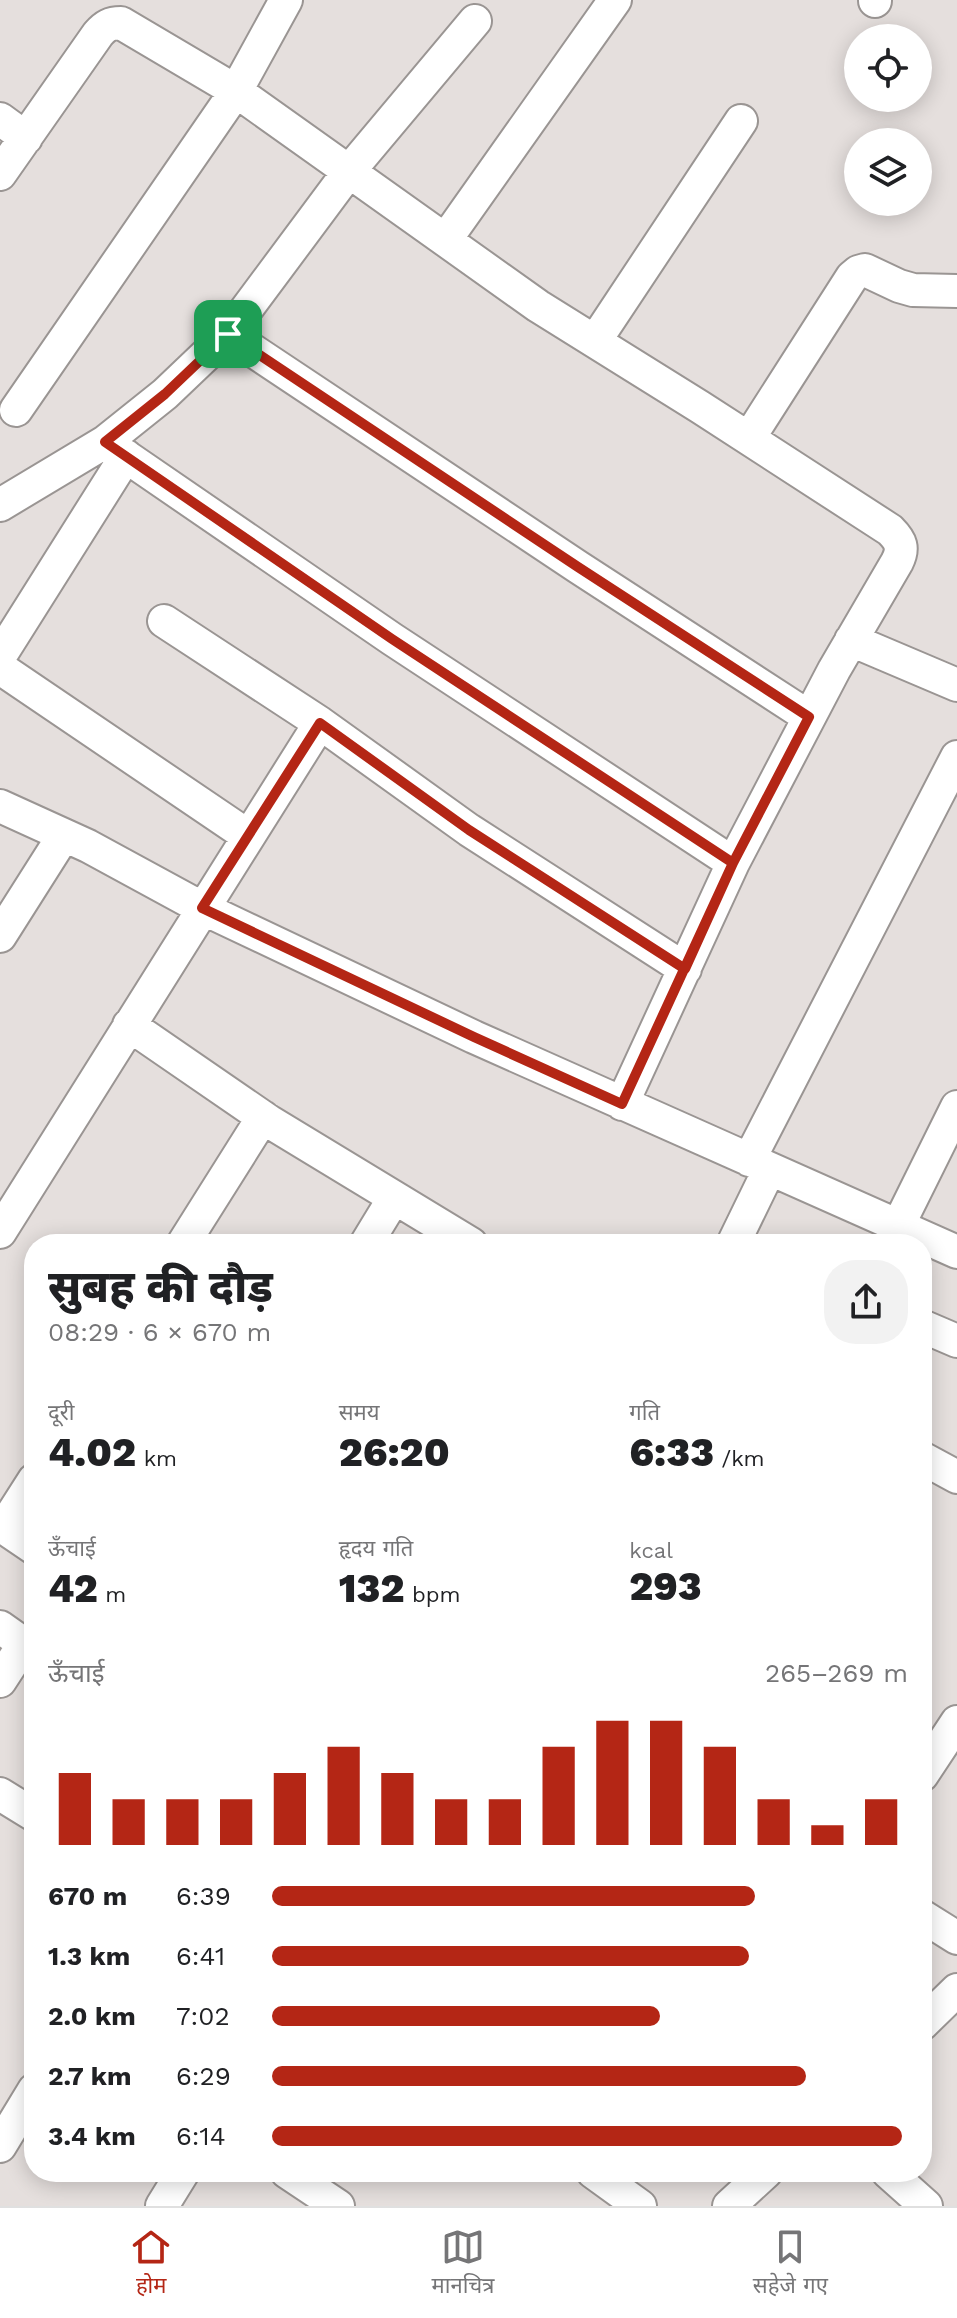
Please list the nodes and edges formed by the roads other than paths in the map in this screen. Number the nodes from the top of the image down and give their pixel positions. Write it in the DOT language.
graph roads {
  1 [pos="286,0"];
  2 [pos="615,0"];
  3 [pos="475,21"];
  4 [pos="236,91"];
  5 [pos="741,121"];
  6 [pos="13,128"];
  7 [pos="350,170"];
  8 [pos="0,174"];
  9 [pos="446,239"];
  10 [pos="957,291"];
  11 [pos="228,334"];
  12 [pos="595,341"];
  13 [pos="16,410"];
  14 [pos="749,438"];
  15 [pos="116,449"];
  16 [pos="0,505"];
  17 [pos="164,621"];
  18 [pos="851,640"];
  19 [pos="0,656"];
  20 [pos="0,668"];
  21 [pos="957,685"];
  22 [pos="809,717"];
  23 [pos="320,723"];
  24 [pos="957,757"];
  25 [pos="947,800"];
  26 [pos="0,806"];
  27 [pos="64,835"];
  28 [pos="248,836"];
  29 [pos="733,863"];
  30 [pos="202,908"];
  31 [pos="0,936"];
  32 [pos="685,969"];
  33 [pos="129,1025"];
  34 [pos="622,1104"];
  35 [pos="957,1107"];
  36 [pos="263,1117"];
  37 [pos="759,1165"];
  38 [pos="394,1198"];
  39 [pos="898,1226"];
  40 [pos="0,1232"];
  41 [pos="189,1234"];
  42 [pos="372,1234"];
  43 [pos="454,1234"];
  44 [pos="736,1234"];
  45 [pos="916,1234"];
  46 [pos="932,1241"];
  47 [pos="957,1252"];
  48 [pos="932,1330"];
  49 [pos="957,1341"];
  50 [pos="932,1463"];
  51 [pos="957,1477"];
  52 [pos="24,1494"];
  53 [pos="2,1526"];
  54 [pos="24,1541"];
  55 [pos="19,1641"];
  56 [pos="0,1681"];
  57 [pos="957,1722"];
  58 [pos="932,1760"];
  59 [pos="0,1794"];
  60 [pos="24,1809"];
  61 [pos="932,1922"];
  62 [pos="957,1938"];
  63 [pos="957,1990"];
  64 [pos="932,2014"];
  65 [pos="24,2106"];
  66 [pos="0,2146"];
  67 [pos="177,2182"];
  68 [pos="302,2182"];
  69 [pos="607,2182"];
  70 [pos="755,2182"];
  71 [pos="899,2182"];
  72 [pos="162,2206"];
  73 [pos="338,2206"];
  74 [pos="640,2206"];
  75 [pos="729,2206"];
  76 [pos="926,2206"];
  1 -- 4 [label="street"];
  2 -- 9 [label="street"];
  3 -- 7 [label="street"];
  4 -- 6 [label="street"];
  4 -- 7 [label="street"];
  4 -- 13 [label="street"];
  5 -- 12 [label="street"];
  6 -- 8 [label="street"];
  7 -- 9 [label="street"];
  7 -- 11 [label="street"];
  9 -- 12 [label="street"];
  10 -- 14 [label="street"];
  11 -- 15 [label="street"];
  11 -- 22 [label="street"];
  12 -- 14 [label="street"];
  14 -- 18 [label="street"];
  15 -- 16 [label="street"];
  15 -- 19 [label="street"];
  15 -- 29 [label="street"];
  17 -- 23 [label="street"];
  18 -- 21 [label="street"];
  18 -- 22 [label="street"];
  20 -- 28 [label="street"];
  22 -- 29 [label="street"];
  23 -- 28 [label="street"];
  23 -- 32 [label="street"];
  24 -- 25 [label="street"];
  25 -- 37 [label="street"];
  26 -- 27 [label="street"];
  27 -- 30 [label="street"];
  27 -- 31 [label="street"];
  28 -- 30 [label="street"];
  29 -- 32 [label="street"];
  30 -- 33 [label="street"];
  30 -- 34 [label="street"];
  32 -- 34 [label="street"];
  33 -- 36 [label="street"];
  33 -- 40 [label="street"];
  34 -- 37 [label="street"];
  35 -- 39 [label="street"];
  36 -- 38 [label="street"];
  36 -- 41 [label="street"];
  37 -- 39 [label="street"];
  37 -- 44 [label="street"];
  38 -- 42 [label="street"];
  38 -- 43 [label="street"];
  39 -- 45 [label="street"];
  46 -- 47 [label="street"];
  48 -- 49 [label="street"];
  50 -- 51 [label="street"];
  52 -- 53 [label="street"];
  53 -- 54 [label="street"];
  55 -- 56 [label="street"];
  57 -- 58 [label="street"];
  59 -- 60 [label="street"];
  61 -- 62 [label="street"];
  63 -- 64 [label="street"];
  65 -- 66 [label="street"];
  67 -- 72 [label="street"];
  68 -- 73 [label="street"];
  69 -- 74 [label="street"];
  70 -- 75 [label="street"];
  71 -- 76 [label="street"];
}
